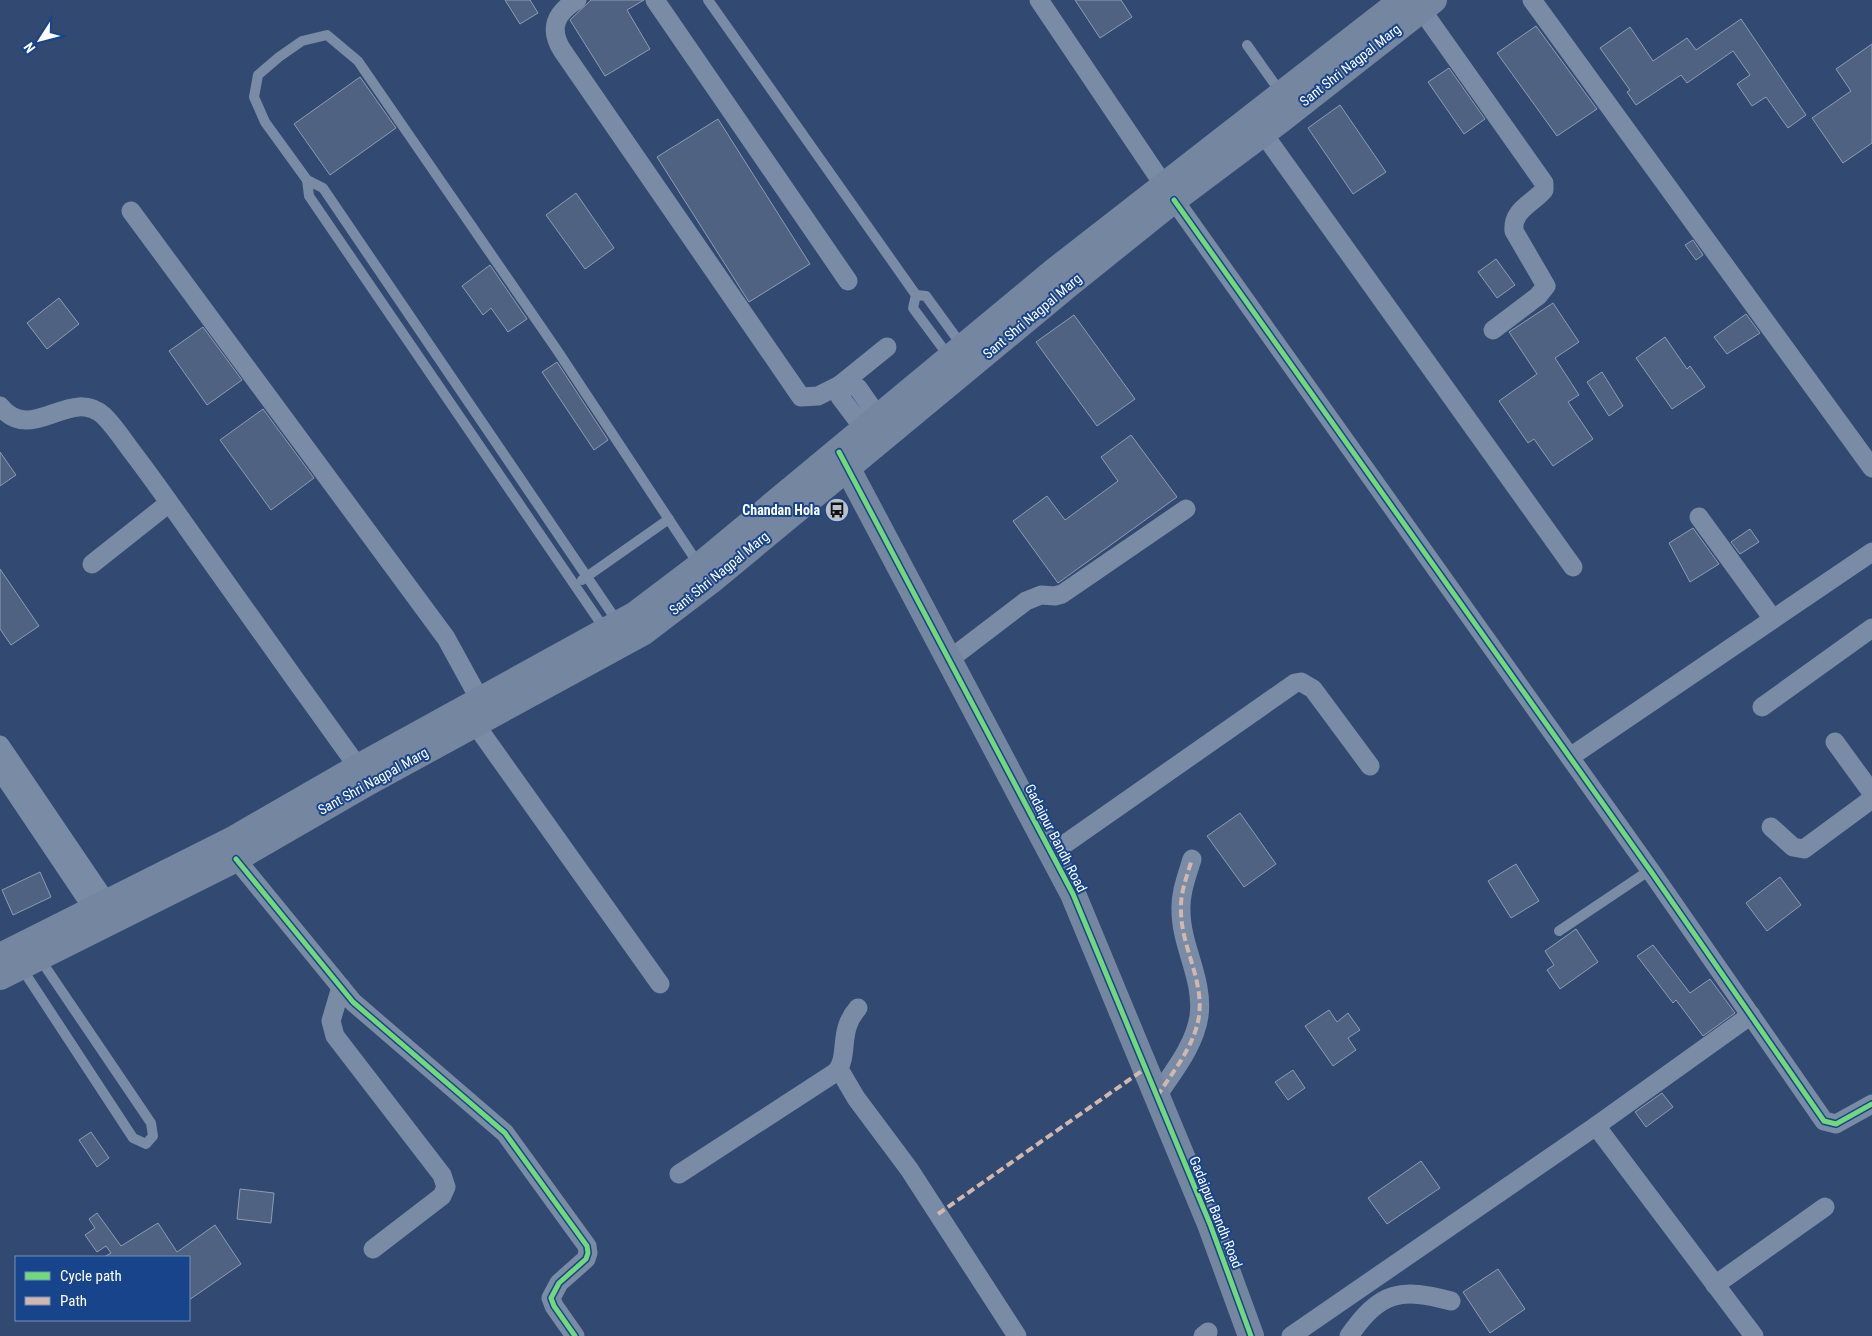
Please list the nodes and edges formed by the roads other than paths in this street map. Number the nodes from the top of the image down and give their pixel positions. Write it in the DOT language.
graph roads {
  1 [pos="577,0"];
  2 [pos="655,0"];
  3 [pos="708,0"];
  4 [pos="1039,0"];
  5 [pos="1532,0"];
  6 [pos="1419,3"];
  7 [pos="1247,45"];
  8 [pos="1281,92"];
  9 [pos="1263,133"];
  10 [pos="307,180"];
  11 [pos="1168,192"];
  12 [pos="131,211"];
  13 [pos="848,281"];
  14 [pos="916,295"];
  15 [pos="1493,330"];
  16 [pos="887,347"];
  17 [pos="957,353"];
  18 [pos="842,387"];
  19 [pos="2,413"];
  20 [pos="872,424"];
  21 [pos="844,460"];
  22 [pos="1872,468"];
  23 [pos="169,503"];
  24 [pos="1186,510"];
  25 [pos="1699,517"];
  26 [pos="669,518"];
  27 [pos="1872,552"];
  28 [pos="92,564"];
  29 [pos="700,566"];
  30 [pos="1573,567"];
  31 [pos="587,577"];
  32 [pos="575,585"];
  33 [pos="1774,619"];
  34 [pos="613,628"];
  35 [pos="1872,628"];
  36 [pos="950,659"];
  37 [pos="1762,707"];
  38 [pos="478,712"];
  39 [pos="1835,742"];
  40 [pos="0,745"];
  41 [pos="1570,758"];
  42 [pos="1370,766"];
  43 [pos="358,767"];
  44 [pos="0,770"];
  45 [pos="1872,794"];
  46 [pos="1872,799"];
  47 [pos="1771,827"];
  48 [pos="1052,853"];
  49 [pos="236,859"];
  50 [pos="1192,859"];
  51 [pos="1650,870"];
  52 [pos="101,907"];
  53 [pos="1559,930"];
  54 [pos="15,965"];
  55 [pos="660,984"];
  56 [pos="341,987"];
  57 [pos="858,1008"];
  58 [pos="1751,1015"];
  59 [pos="839,1069"];
  60 [pos="1157,1096"];
  61 [pos="1872,1104"];
  62 [pos="1596,1126"];
  63 [pos="679,1174"];
  64 [pos="1825,1207"];
  65 [pos="373,1249"];
  66 [pos="1716,1285"];
  67 [pos="1451,1301"];
  68 [pos="575,1336"];
  69 [pos="1017,1336"];
  70 [pos="1252,1336"];
  71 [pos="1291,1336"];
  72 [pos="1349,1336"];
  73 [pos="1754,1336"];
  1 -- 18 [label="street"];
  2 -- 13 [label="street"];
  3 -- 14 [label="lane"];
  4 -- 11 [label="street"];
  5 -- 22 [label="street"];
  6 -- 8 [label="main road, Sant Shri Nagpal Marg"];
  6 -- 9 [label="main road, Sant Shri Nagpal Marg"];
  6 -- 15 [label="street"];
  7 -- 8 [label="lane"];
  8 -- 11 [label="main road, Sant Shri Nagpal Marg"];
  9 -- 11 [label="main road, Sant Shri Nagpal Marg"];
  9 -- 30 [label="street"];
  10 -- 26 [label="lane"];
  10 -- 31 [label="lane"];
  10 -- 32 [label="lane"];
  11 -- 17 [label="main road, Sant Shri Nagpal Marg"];
  11 -- 21 [label="main road, Sant Shri Nagpal Marg"];
  11 -- 41 [label="street"];
  12 -- 38 [label="street"];
  14 -- 17 [label="lane"];
  14 -- 17 [label="lane"];
  16 -- 18 [label="street"];
  17 -- 20 [label="main road, Sant Shri Nagpal Marg"];
  18 -- 20 [label="street"];
  19 -- 23 [label="street"];
  20 -- 21 [label="main road, Sant Shri Nagpal Marg"];
  21 -- 29 [label="main road, Sant Shri Nagpal Marg"];
  21 -- 36 [label="main road, Gadaipur Bandh Road"];
  21 -- 38 [label="main road, Sant Shri Nagpal Marg"];
  23 -- 28 [label="street"];
  23 -- 43 [label="street"];
  24 -- 36 [label="street"];
  25 -- 33 [label="street"];
  26 -- 29 [label="lane"];
  26 -- 31 [label="lane"];
  27 -- 33 [label="street"];
  29 -- 34 [label="main road, Sant Shri Nagpal Marg"];
  31 -- 32 [label="lane"];
  31 -- 34 [label="lane"];
  32 -- 34 [label="lane"];
  33 -- 41 [label="street"];
  34 -- 38 [label="main road, Sant Shri Nagpal Marg"];
  35 -- 37 [label="street"];
  36 -- 48 [label="main road, Gadaipur Bandh Road"];
  38 -- 43 [label="main road, Sant Shri Nagpal Marg"];
  38 -- 49 [label="main road, Sant Shri Nagpal Marg"];
  38 -- 55 [label="street"];
  39 -- 45 [label="street"];
  40 -- 52 [label="street"];
  41 -- 51 [label="street"];
  42 -- 48 [label="street"];
  43 -- 52 [label="main road, Sant Shri Nagpal Marg"];
  44 -- 52 [label="street"];
  46 -- 47 [label="street"];
  48 -- 60 [label="main road, Gadaipur Bandh Road"];
  49 -- 54 [label="main road, Sant Shri Nagpal Marg"];
  49 -- 56 [label="street"];
  50 -- 60 [label="street"];
  51 -- 53 [label="lane"];
  51 -- 58 [label="street"];
  52 -- 54 [label="main road, Sant Shri Nagpal Marg"];
  54 -- 54 [label="lane"];
  56 -- 65 [label="street"];
  56 -- 68 [label="street"];
  57 -- 59 [label="street"];
  58 -- 61 [label="street"];
  58 -- 62 [label="street"];
  59 -- 63 [label="street"];
  59 -- 69 [label="street"];
  60 -- 70 [label="main road, Gadaipur Bandh Road"];
  62 -- 66 [label="street"];
  62 -- 71 [label="street"];
  64 -- 66 [label="street"];
  66 -- 73 [label="street"];
  67 -- 72 [label="street"];
}
